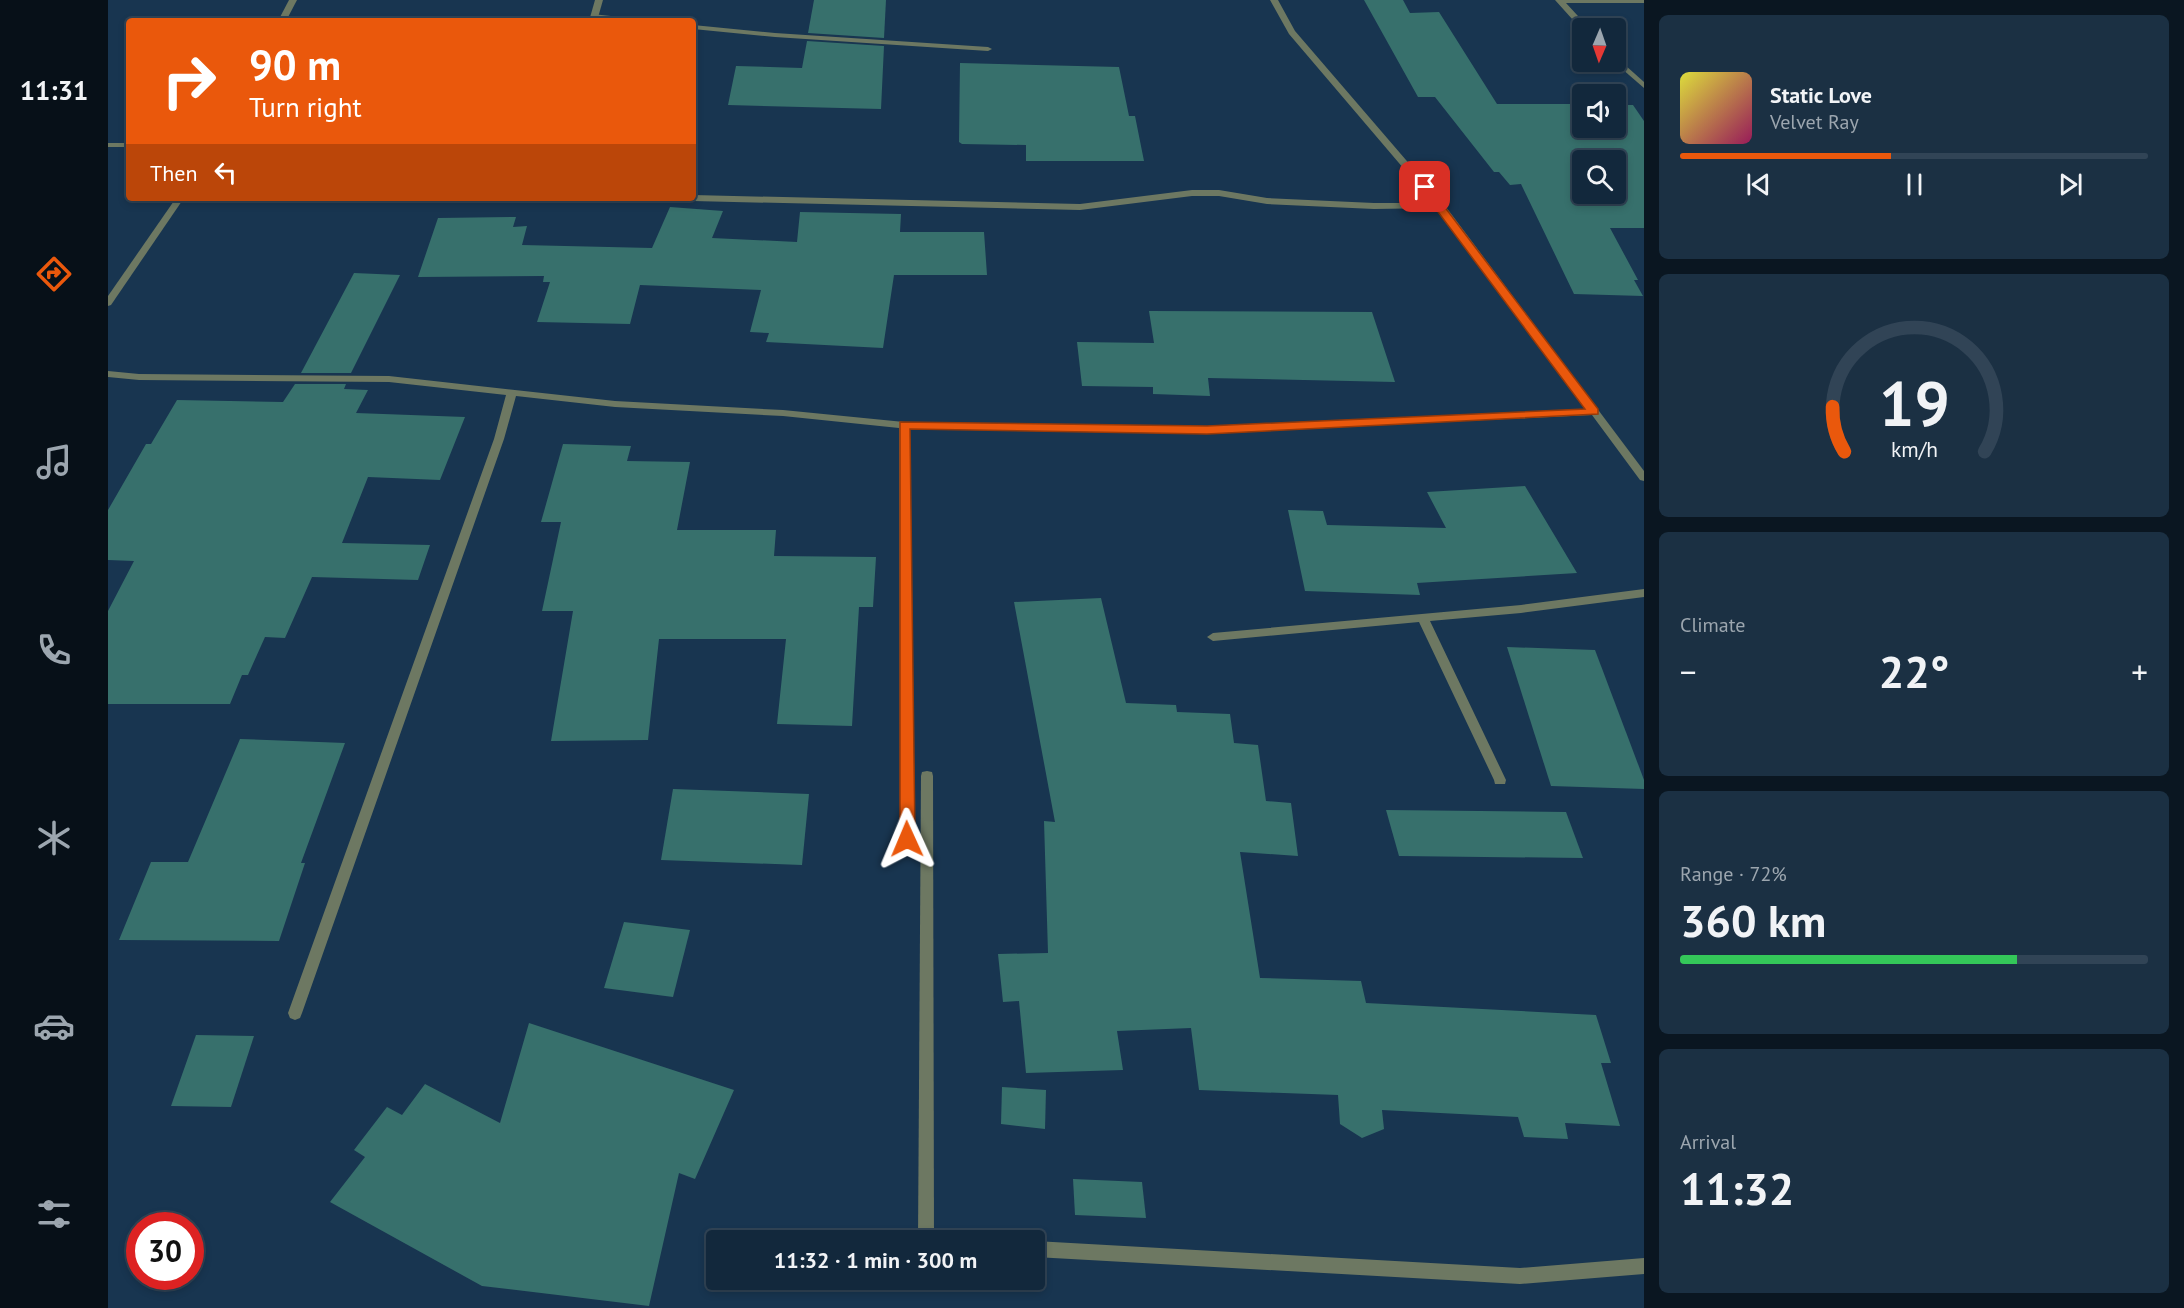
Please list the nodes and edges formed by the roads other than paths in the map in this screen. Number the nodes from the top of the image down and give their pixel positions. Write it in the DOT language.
graph roads {
  1 [pos="293,0"];
  2 [pos="599,0"];
  3 [pos="1274,0"];
  4 [pos="1559,1"];
  5 [pos="1644,1"];
  6 [pos="284,18"];
  7 [pos="594,18"];
  8 [pos="1575,18"];
  9 [pos="696,27"];
  10 [pos="988,49"];
  11 [pos="1626,69"];
  12 [pos="1644,86"];
  13 [pos="108,145"];
  14 [pos="126,145"];
  15 [pos="696,198"];
  16 [pos="178,201"];
  17 [pos="1440,205"];
  18 [pos="108,303"];
  19 [pos="108,374"];
  20 [pos="512,392"];
  21 [pos="1593,412"];
  22 [pos="904,425"];
  23 [pos="1644,478"];
  24 [pos="1644,593"];
  25 [pos="1422,617"];
  26 [pos="1213,637"];
  27 [pos="927,777"];
  28 [pos="1500,780"];
  29 [pos="907,839"];
  30 [pos="295,1013"];
  31 [pos="926,1230"];
  32 [pos="1045,1250"];
  33 [pos="1644,1266"];
  1 -- 6 [label="street"];
  2 -- 7 [label="street"];
  3 -- 17 [label="street"];
  4 -- 5 [label="street"];
  4 -- 8 [label="street"];
  9 -- 10 [label="street"];
  11 -- 12 [label="street"];
  13 -- 14 [label="street"];
  15 -- 17 [label="street"];
  16 -- 18 [label="street"];
  17 -- 21 [label="street"];
  19 -- 20 [label="street"];
  20 -- 22 [label="street"];
  20 -- 30 [label="street"];
  21 -- 22 [label="street"];
  21 -- 23 [label="street"];
  22 -- 29 [label="street"];
  24 -- 25 [label="street"];
  25 -- 26 [label="street"];
  25 -- 28 [label="street"];
  27 -- 31 [label="street"];
  32 -- 33 [label="street"];
}
